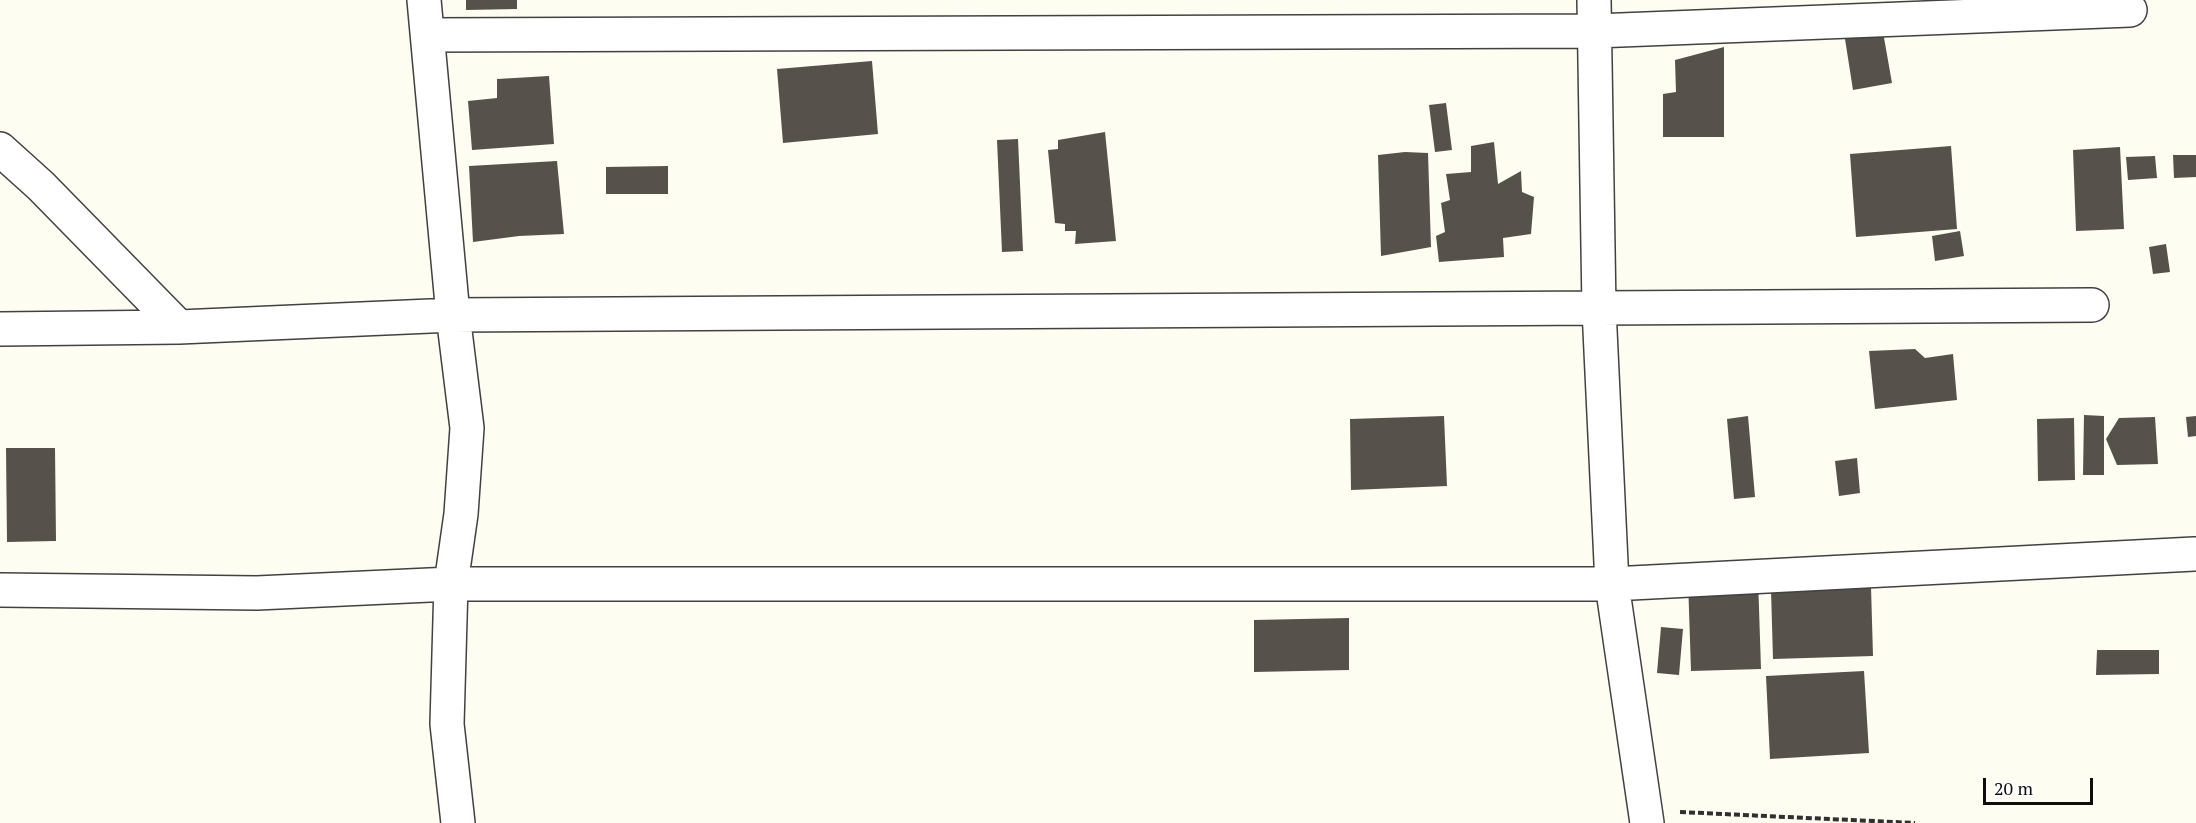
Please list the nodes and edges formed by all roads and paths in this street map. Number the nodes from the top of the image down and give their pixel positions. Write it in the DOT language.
graph roads {
  1 [pos="424,0"];
  2 [pos="2130,10"];
  3 [pos="1594,15"];
  4 [pos="429,35"];
  5 [pos="0,149"];
  6 [pos="2092,305"];
  7 [pos="1599,309"];
  8 [pos="453,315"];
  9 [pos="179,327"];
  10 [pos="0,329"];
  11 [pos="2194,554"];
  12 [pos="451,584"];
  13 [pos="1612,584"];
  14 [pos="0,590"];
  15 [pos="1647,817"];
  16 [pos="458,823"];
  17 [pos="1915,823"];
  1 -- 4 [label="street"];
  2 -- 3 [label="street"];
  3 -- 4 [label="street"];
  3 -- 7 [label="street"];
  4 -- 8 [label="street"];
  5 -- 9 [label="street"];
  6 -- 7 [label="street"];
  7 -- 8 [label="street"];
  7 -- 13 [label="street"];
  8 -- 9 [label="street"];
  8 -- 12 [label="street"];
  9 -- 10 [label="street"];
  11 -- 13 [label="street"];
  12 -- 13 [label="street"];
  12 -- 14 [label="street"];
  12 -- 16 [label="street"];
  13 -- 15 [label="street"];
  15 -- 17 [label="path"];
}
